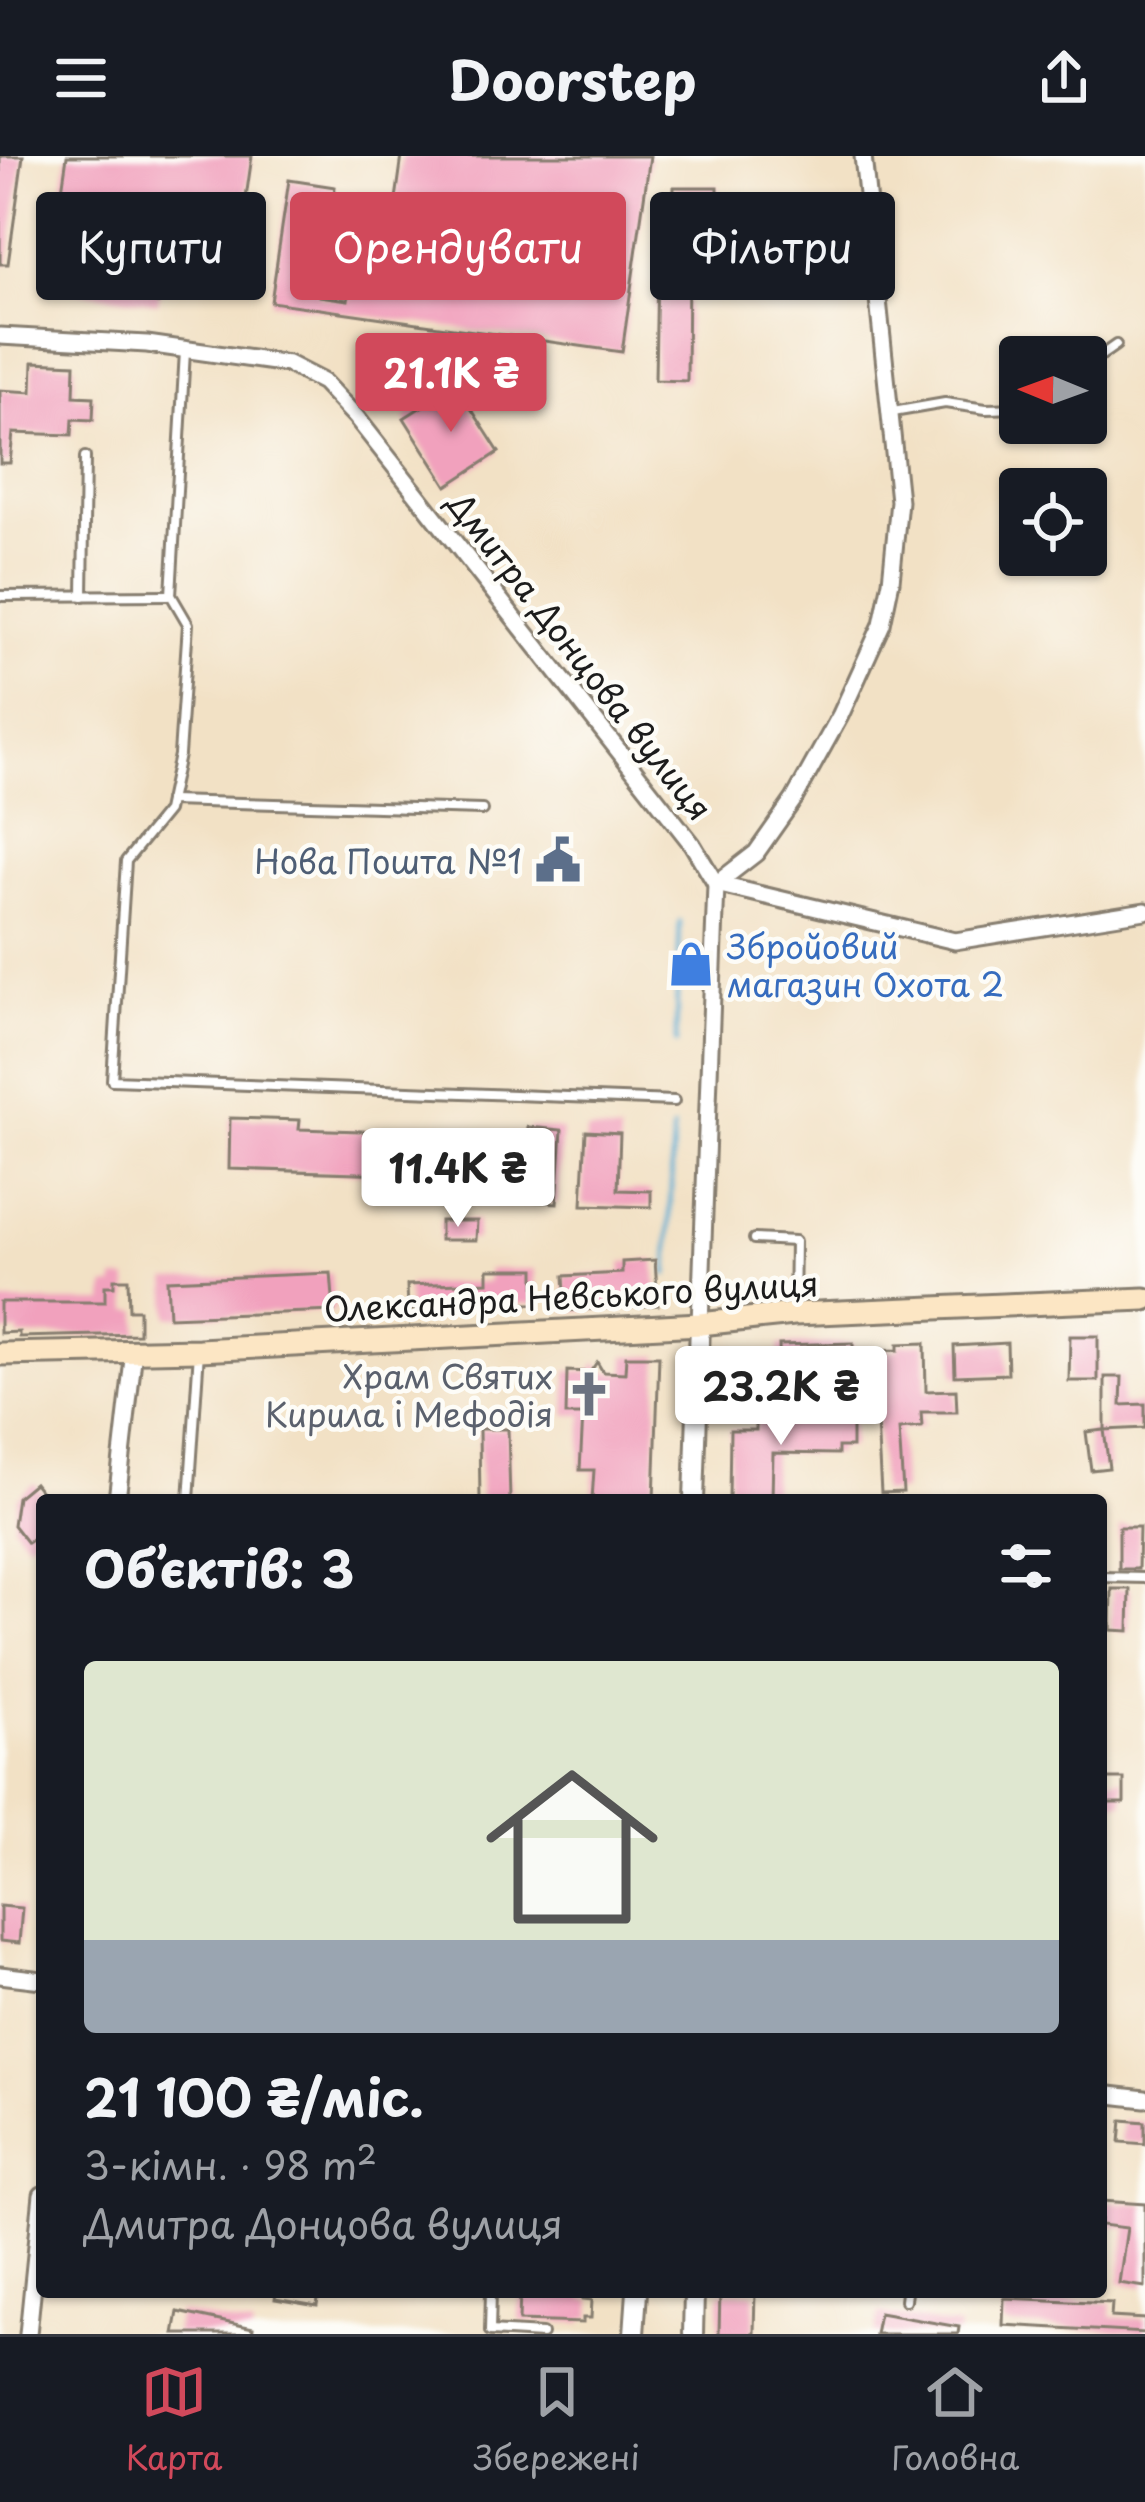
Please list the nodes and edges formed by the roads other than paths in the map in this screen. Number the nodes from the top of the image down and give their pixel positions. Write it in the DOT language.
graph roads {
  1 [pos="863,156"];
  2 [pos="0,336"];
  3 [pos="1116,345"];
  4 [pos="185,349"];
  5 [pos="1107,351"];
  6 [pos="999,409"];
  7 [pos="893,412"];
  8 [pos="86,457"];
  9 [pos="0,596"];
  10 [pos="83,596"];
  11 [pos="171,596"];
  12 [pos="169,801"];
  13 [pos="482,810"];
  14 [pos="716,884"];
  15 [pos="1145,911"];
  16 [pos="674,1101"];
  17 [pos="754,1240"];
  18 [pos="1145,1299"];
  19 [pos="794,1314"];
  20 [pos="700,1324"];
  21 [pos="199,1349"];
  22 [pos="134,1351"];
  23 [pos="0,1354"];
  24 [pos="118,1494"];
  25 [pos="189,1494"];
  26 [pos="694,1494"];
  27 [pos="1107,1577"];
  28 [pos="1145,1578"];
  29 [pos="0,1975"];
  30 [pos="36,1979"];
  31 [pos="1107,2095"];
  32 [pos="1145,2099"];
  33 [pos="36,2255"];
  34 [pos="491,2298"];
  35 [pos="637,2298"];
  36 [pos="694,2298"];
  37 [pos="28,2334"];
  38 [pos="542,2334"];
  39 [pos="634,2334"];
  40 [pos="693,2334"];
  1 -- 7 [label="street"];
  2 -- 4 [label="street, Дмитра Донцова вулиця"];
  3 -- 5 [label="lane"];
  4 -- 11 [label="lane"];
  4 -- 14 [label="street, Дмитра Донцова вулиця"];
  6 -- 7 [label="lane"];
  7 -- 14 [label="street"];
  8 -- 10 [label="lane"];
  9 -- 10 [label="lane"];
  10 -- 11 [label="lane"];
  11 -- 12 [label="lane"];
  12 -- 13 [label="lane"];
  12 -- 16 [label="lane"];
  14 -- 15 [label="street"];
  14 -- 20 [label="street"];
  17 -- 19 [label="lane"];
  18 -- 19 [label="main road, Олександра Невського вулиця"];
  19 -- 20 [label="main road, Олександра Невського вулиця"];
  20 -- 21 [label="main road, Олександра Невського вулиця"];
  20 -- 26 [label="street"];
  21 -- 22 [label="main road, Олександра Невського вулиця"];
  21 -- 25 [label="lane"];
  22 -- 23 [label="main road, Олександра Невського вулиця"];
  22 -- 24 [label="street"];
  27 -- 28 [label="lane"];
  29 -- 30 [label="street"];
  31 -- 32 [label="street"];
  33 -- 37 [label="street"];
  34 -- 38 [label="lane"];
  35 -- 39 [label="street"];
  36 -- 40 [label="street"];
}
